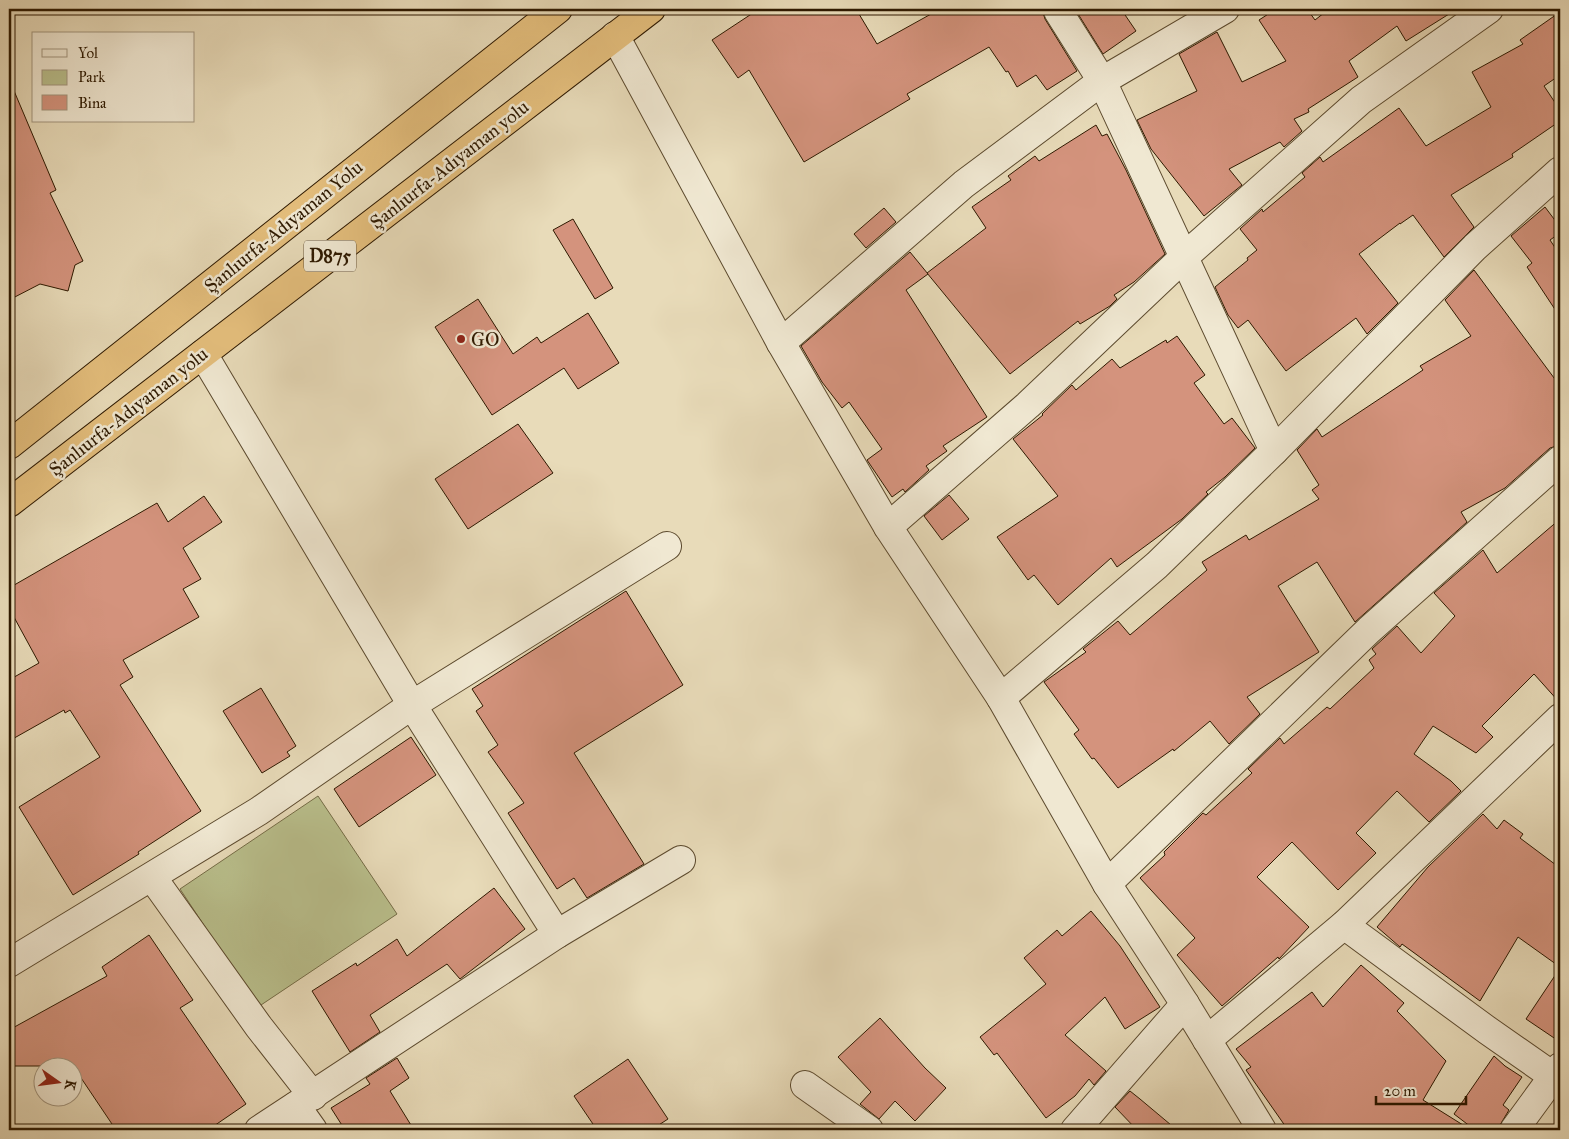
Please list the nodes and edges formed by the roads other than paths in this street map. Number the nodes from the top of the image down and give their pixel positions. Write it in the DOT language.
graph roads {
  1 [pos="558,9"];
  2 [pos="651,9"];
  3 [pos="1058,9"];
  4 [pos="1226,9"];
  5 [pos="1489,9"];
  6 [pos="615,36"];
  7 [pos="1102,81"];
  8 [pos="1560,171"];
  9 [pos="1184,257"];
  10 [pos="781,343"];
  11 [pos="203,354"];
  12 [pos="9,444"];
  13 [pos="1274,452"];
  14 [pos="1560,460"];
  15 [pos="9,502"];
  16 [pos="888,527"];
  17 [pos="667,546"];
  18 [pos="1001,698"];
  19 [pos="412,705"];
  20 [pos="1560,718"];
  21 [pos="680,860"];
  22 [pos="152,876"];
  23 [pos="1107,884"];
  24 [pos="1344,925"];
  25 [pos="557,934"];
  26 [pos="9,963"];
  27 [pos="1185,1004"];
  28 [pos="1207,1040"];
  29 [pos="1558,1075"];
  30 [pos="806,1085"];
  31 [pos="305,1101"];
  32 [pos="259,1130"];
  33 [pos="313,1130"];
  34 [pos="869,1130"];
  35 [pos="1075,1130"];
  36 [pos="1262,1130"];
  37 [pos="1514,1130"];
  1 -- 12 [label="highway, Şanlıurfa-Adıyaman Yolu / D875"];
  2 -- 6 [label="highway, Şanlıurfa-Adıyaman yolu / D875"];
  3 -- 7 [label="street"];
  4 -- 7 [label="street"];
  5 -- 9 [label="street"];
  6 -- 10 [label="street"];
  6 -- 11 [label="highway, Şanlıurfa-Adıyaman yolu / D875"];
  7 -- 9 [label="street"];
  7 -- 10 [label="street"];
  8 -- 13 [label="street"];
  9 -- 13 [label="street"];
  9 -- 16 [label="street"];
  10 -- 16 [label="street"];
  11 -- 15 [label="highway, Şanlıurfa-Adıyaman yolu / D875"];
  11 -- 19 [label="street"];
  13 -- 18 [label="street"];
  14 -- 23 [label="street"];
  16 -- 18 [label="street"];
  17 -- 19 [label="street"];
  18 -- 23 [label="street"];
  19 -- 22 [label="street"];
  19 -- 25 [label="street"];
  20 -- 24 [label="street"];
  21 -- 25 [label="street"];
  22 -- 26 [label="street"];
  22 -- 31 [label="street"];
  23 -- 27 [label="street"];
  24 -- 28 [label="street"];
  24 -- 29 [label="street"];
  25 -- 31 [label="street"];
  27 -- 28 [label="street"];
  27 -- 35 [label="street"];
  28 -- 36 [label="street"];
  29 -- 37 [label="street"];
  30 -- 34 [label="street"];
  31 -- 32 [label="street"];
  31 -- 33 [label="street"];
}
